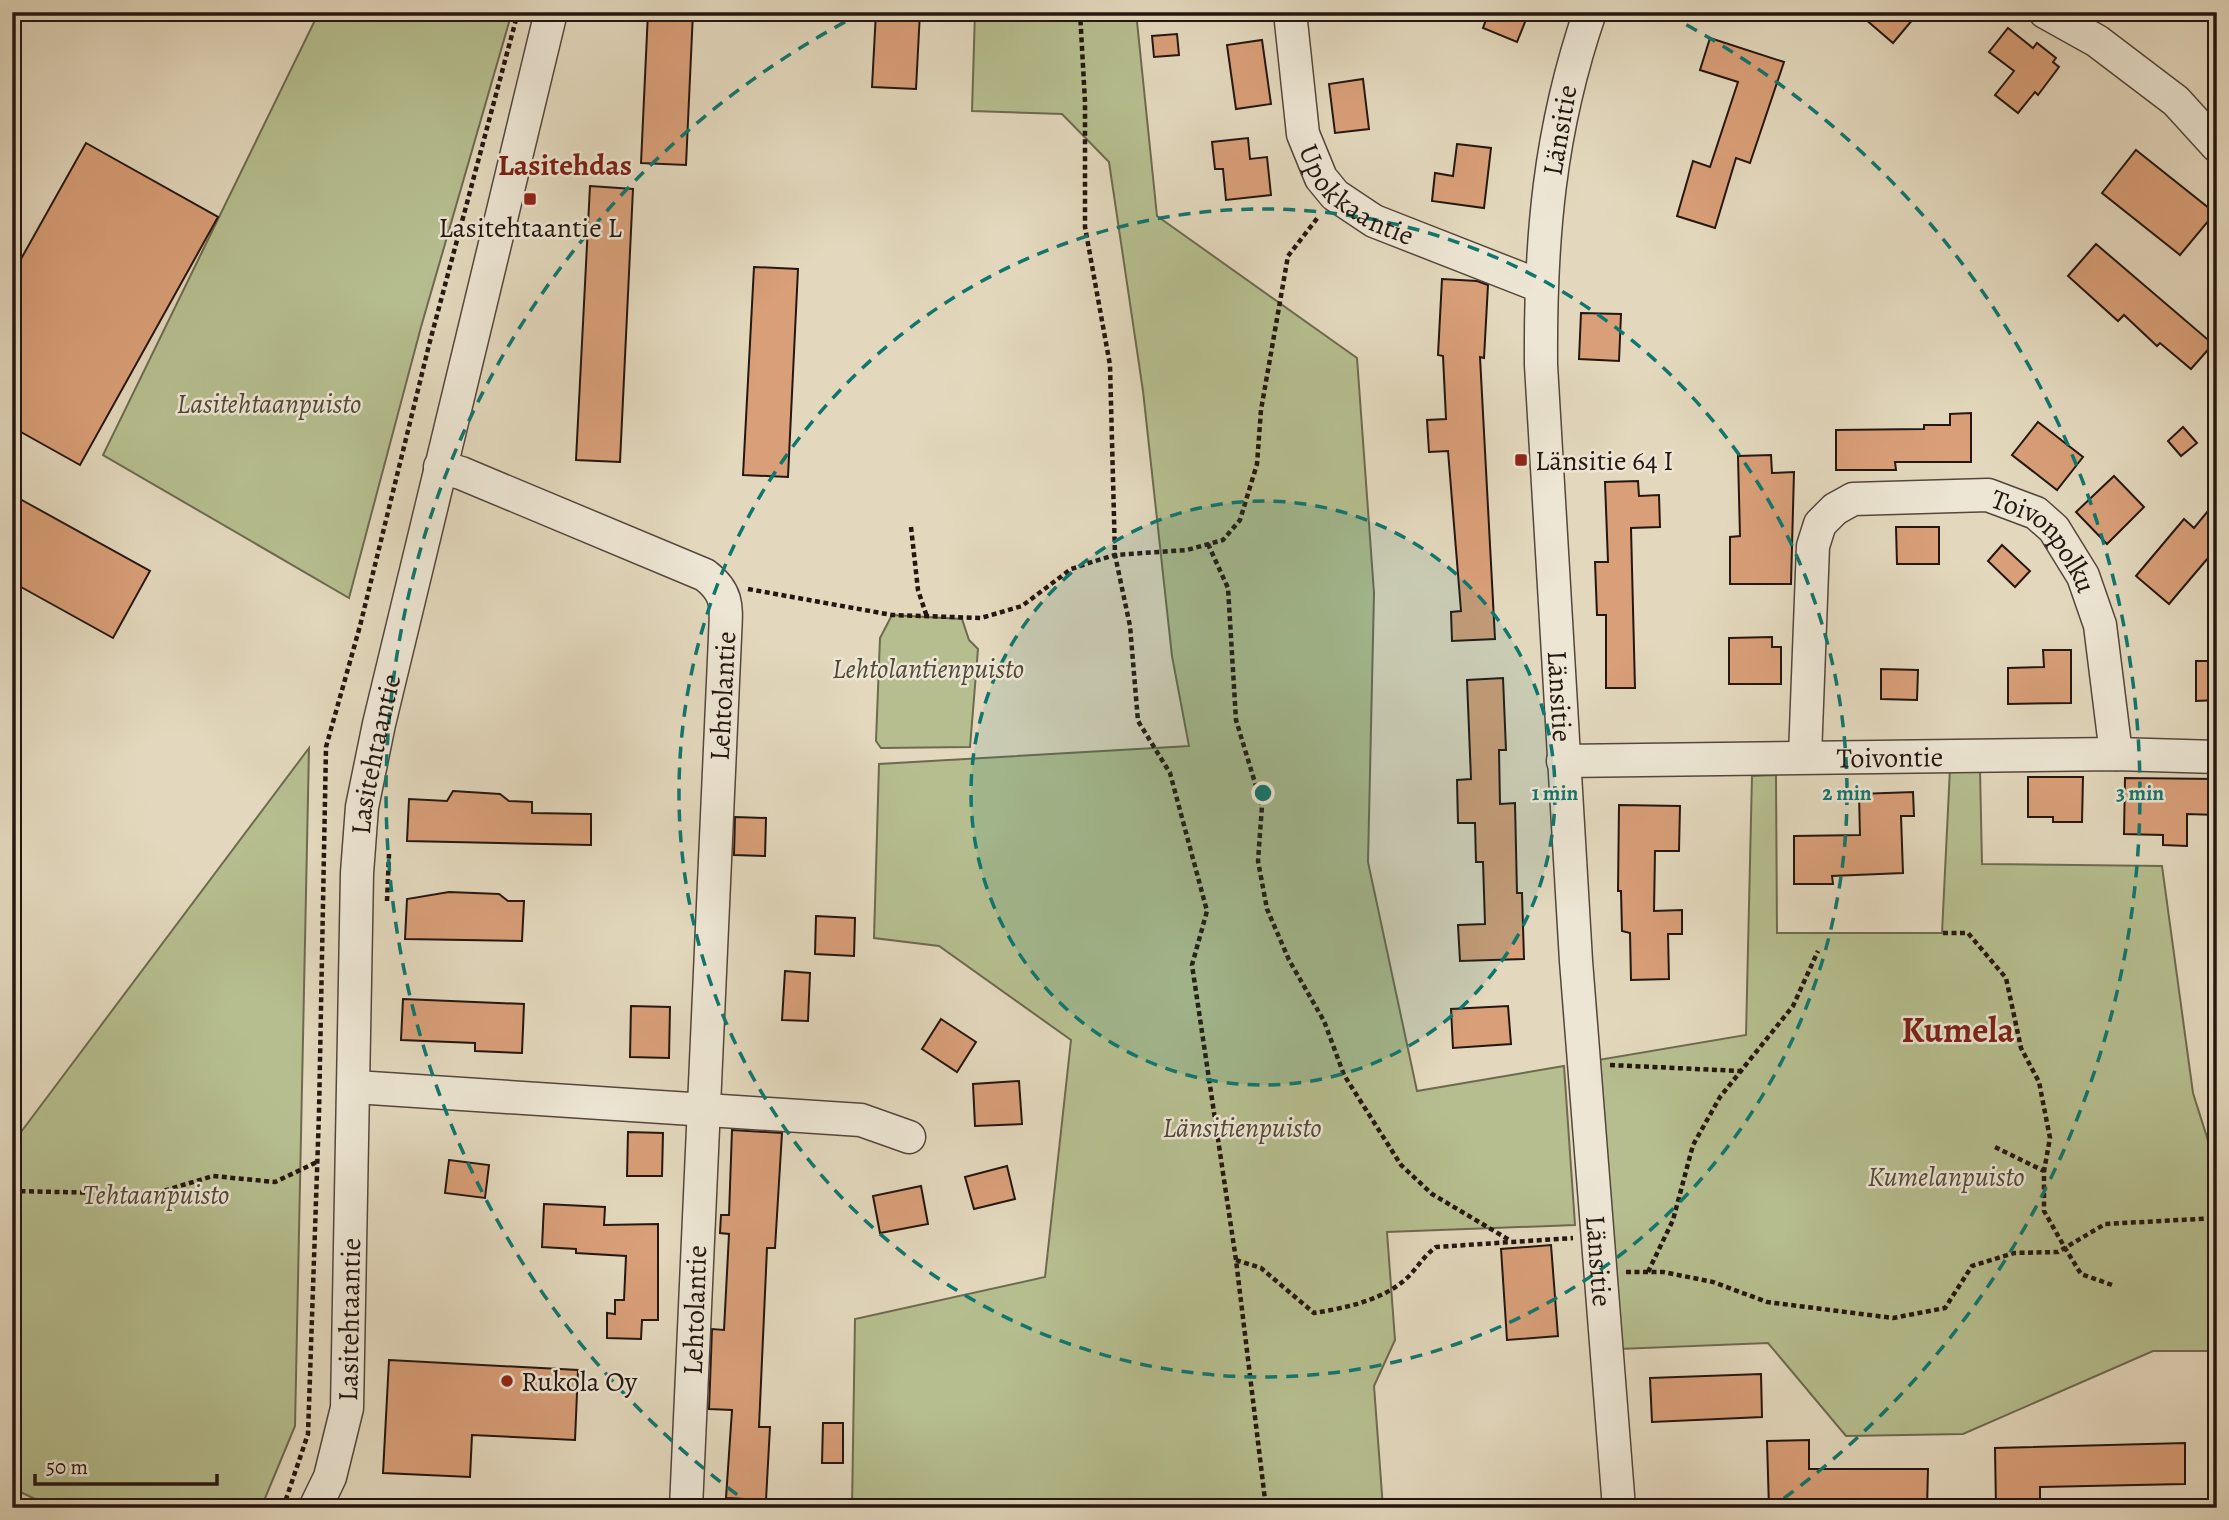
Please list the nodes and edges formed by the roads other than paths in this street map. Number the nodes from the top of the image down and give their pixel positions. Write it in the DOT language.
graph roads {
  1 [pos="551,12"];
  2 [pos="1290,12"];
  3 [pos="1590,12"];
  4 [pos="2045,12"];
  5 [pos="2217,146"];
  6 [pos="1540,286"];
  7 [pos="440,467"];
  8 [pos="2116,754"];
  9 [pos="1805,756"];
  10 [pos="2217,757"];
  11 [pos="1563,761"];
  12 [pos="355,1087"];
  13 [pos="702,1112"];
  14 [pos="909,1137"];
  15 [pos="315,1508"];
  16 [pos="686,1508"];
  17 [pos="1619,1508"];
  1 -- 7 [label="street, Lasitehtaantie"];
  2 -- 6 [label="street, Upokkaantie"];
  3 -- 6 [label="street, Länsitie"];
  4 -- 5 [label="street"];
  6 -- 11 [label="street, Länsitie"];
  7 -- 12 [label="street, Lasitehtaantie"];
  7 -- 13 [label="street, Lehtolantie"];
  8 -- 9 [label="street, Toivontie"];
  8 -- 9 [label="street, Toivonpolku"];
  8 -- 10 [label="street, Toivontie"];
  9 -- 11 [label="street, Toivontie"];
  11 -- 17 [label="street, Länsitie"];
  12 -- 13 [label="street"];
  12 -- 15 [label="street, Lasitehtaantie"];
  13 -- 14 [label="street"];
  13 -- 16 [label="street, Lehtolantie"];
}
